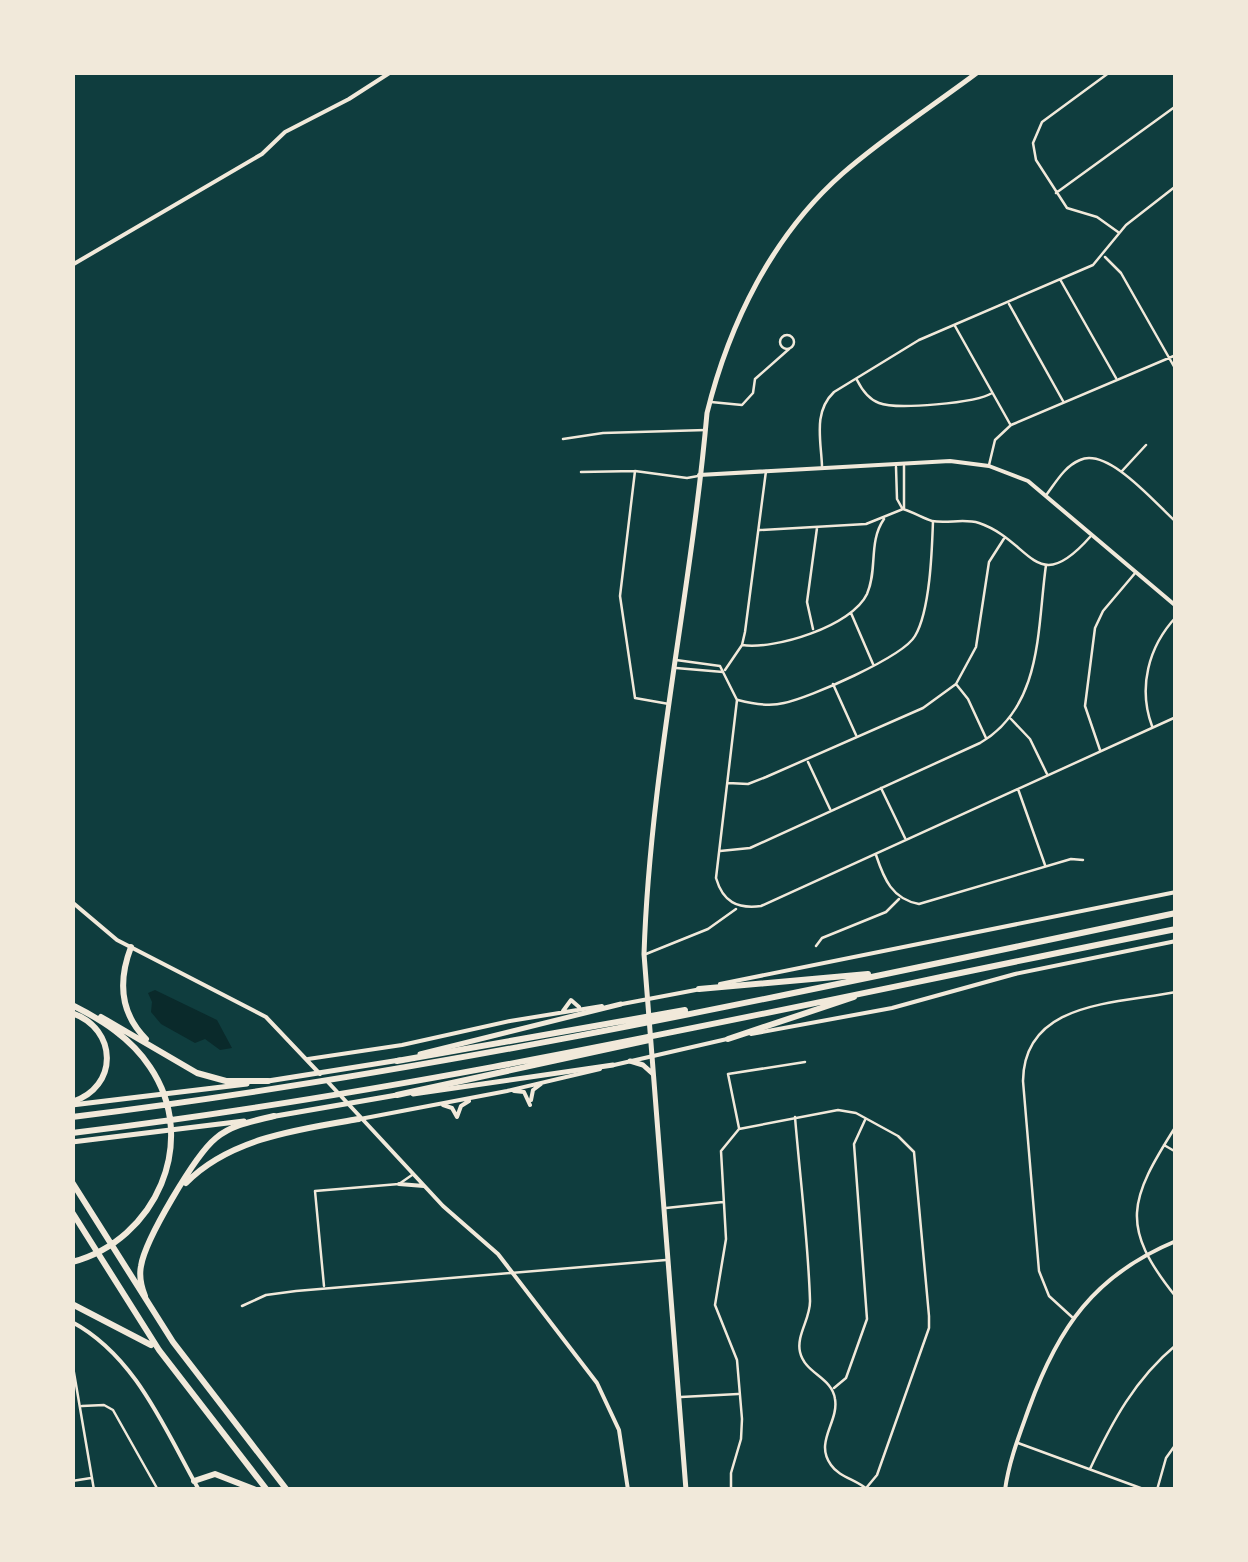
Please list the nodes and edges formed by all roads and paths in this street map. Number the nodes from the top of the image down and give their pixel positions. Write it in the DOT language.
graph roads {
  1 [pos="391,72"];
  2 [pos="978,72"];
  3 [pos="1110,72"];
  4 [pos="1176,106"];
  5 [pos="1176,186"];
  6 [pos="1056,193"];
  7 [pos="1119,233"];
  8 [pos="1104,256"];
  9 [pos="72,265"];
  10 [pos="1061,280"];
  11 [pos="1008,302"];
  12 [pos="954,325"];
  13 [pos="789,349"];
  14 [pos="1176,354"];
  15 [pos="1169,358"];
  16 [pos="1176,370"];
  17 [pos="856,379"];
  18 [pos="1116,380"];
  19 [pos="992,393"];
  20 [pos="710,402"];
  21 [pos="1064,403"];
  22 [pos="1011,425"];
  23 [pos="706,430"];
  24 [pos="563,439"];
  25 [pos="1146,445"];
  26 [pos="904,463"];
  27 [pos="896,464"];
  28 [pos="989,466"];
  29 [pos="822,468"];
  30 [pos="766,470"];
  31 [pos="635,471"];
  32 [pos="581,472"];
  33 [pos="1122,472"];
  34 [pos="699,476"];
  35 [pos="1047,494"];
  36 [pos="903,509"];
  37 [pos="884,519"];
  38 [pos="933,521"];
  39 [pos="1176,522"];
  40 [pos="818,526"];
  41 [pos="758,530"];
  42 [pos="1092,535"];
  43 [pos="1005,538"];
  44 [pos="1046,565"];
  45 [pos="1136,572"];
  46 [pos="1176,606"];
  47 [pos="850,613"];
  48 [pos="1176,617"];
  49 [pos="814,630"];
  50 [pos="742,644"];
  51 [pos="676,660"];
  52 [pos="874,665"];
  53 [pos="675,668"];
  54 [pos="724,672"];
  55 [pos="832,684"];
  56 [pos="956,684"];
  57 [pos="736,700"];
  58 [pos="670,704"];
  59 [pos="1176,718"];
  60 [pos="1010,719"];
  61 [pos="1152,728"];
  62 [pos="856,736"];
  63 [pos="987,739"];
  64 [pos="1100,752"];
  65 [pos="806,759"];
  66 [pos="1048,775"];
  67 [pos="726,783"];
  68 [pos="881,788"];
  69 [pos="1018,789"];
  70 [pos="830,810"];
  71 [pos="905,840"];
  72 [pos="718,851"];
  73 [pos="876,854"];
  74 [pos="1083,860"];
  75 [pos="1046,866"];
  76 [pos="1176,892"];
  77 [pos="900,898"];
  78 [pos="72,902"];
  79 [pos="737,906"];
  80 [pos="1176,913"];
  81 [pos="1176,929"];
  82 [pos="1176,941"];
  83 [pos="816,946"];
  84 [pos="130,947"];
  85 [pos="644,954"];
  86 [pos="890,973"];
  87 [pos="700,990"];
  88 [pos="864,992"];
  89 [pos="1176,992"];
  90 [pos="646,1000"];
  91 [pos="72,1004"];
  92 [pos="621,1004"];
  93 [pos="583,1009"];
  94 [pos="562,1012"];
  95 [pos="72,1013"];
  96 [pos="630,1022"];
  97 [pos="728,1039"];
  98 [pos="632,1042"];
  99 [pos="651,1056"];
  100 [pos="308,1059"];
  101 [pos="397,1061"];
  102 [pos="630,1061"];
  103 [pos="806,1062"];
  104 [pos="180,1064"];
  105 [pos="613,1065"];
  106 [pos="653,1074"];
  107 [pos="268,1081"];
  108 [pos="544,1082"];
  109 [pos="507,1091"];
  110 [pos="397,1095"];
  111 [pos="482,1096"];
  112 [pos="72,1104"];
  113 [pos="439,1104"];
  114 [pos="274,1116"];
  115 [pos="378,1116"];
  116 [pos="72,1117"];
  117 [pos="359,1118"];
  118 [pos="795,1118"];
  119 [pos="866,1118"];
  120 [pos="1176,1126"];
  121 [pos="739,1129"];
  122 [pos="372,1132"];
  123 [pos="72,1133"];
  124 [pos="72,1142"];
  125 [pos="1164,1146"];
  126 [pos="1176,1152"];
  127 [pos="413,1174"];
  128 [pos="72,1182"];
  129 [pos="398,1184"];
  130 [pos="424,1186"];
  131 [pos="175,1196"];
  132 [pos="724,1202"];
  133 [pos="664,1208"];
  134 [pos="72,1212"];
  135 [pos="1176,1241"];
  136 [pos="1146,1256"];
  137 [pos="668,1260"];
  138 [pos="72,1262"];
  139 [pos="512,1272"];
  140 [pos="324,1288"];
  141 [pos="1176,1297"];
  142 [pos="72,1304"];
  143 [pos="242,1306"];
  144 [pos="153,1314"];
  145 [pos="1072,1317"];
  146 [pos="72,1322"];
  147 [pos="1176,1345"];
  148 [pos="72,1361"];
  149 [pos="182,1382"];
  150 [pos="833,1389"];
  151 [pos="740,1394"];
  152 [pos="680,1397"];
  153 [pos="80,1406"];
  154 [pos="1016,1442"];
  155 [pos="1176,1444"];
  156 [pos="1090,1469"];
  157 [pos="92,1478"];
  158 [pos="194,1481"];
  159 [pos="72,1482"];
  160 [pos="868,1488"];
  161 [pos="94,1490"];
  162 [pos="158,1490"];
  163 [pos="199,1490"];
  164 [pos="256,1490"];
  165 [pos="267,1490"];
  166 [pos="287,1490"];
  167 [pos="628,1490"];
  168 [pos="686,1490"];
  169 [pos="731,1490"];
  170 [pos="1005,1490"];
  171 [pos="1146,1490"];
  172 [pos="1158,1490"];
  1 -- 9 [label="main road"];
  2 -- 20 [label="main road"];
  3 -- 6 [label="street"];
  4 -- 6 [label="street"];
  5 -- 7 [label="street"];
  6 -- 7 [label="street"];
  7 -- 8 [label="street"];
  8 -- 10 [label="street"];
  8 -- 15 [label="street"];
  10 -- 11 [label="street"];
  10 -- 18 [label="street"];
  11 -- 12 [label="street"];
  11 -- 21 [label="street"];
  12 -- 17 [label="street"];
  12 -- 19 [label="street"];
  13 -- 20 [label="street"];
  14 -- 15 [label="street"];
  15 -- 16 [label="street"];
  15 -- 18 [label="street"];
  17 -- 19 [label="street"];
  17 -- 29 [label="street"];
  18 -- 21 [label="street"];
  19 -- 22 [label="street"];
  20 -- 23 [label="main road"];
  21 -- 22 [label="street"];
  22 -- 28 [label="street"];
  23 -- 24 [label="street"];
  23 -- 34 [label="main road"];
  25 -- 33 [label="street"];
  26 -- 27 [label="main road"];
  26 -- 28 [label="main road"];
  26 -- 36 [label="street"];
  27 -- 29 [label="main road"];
  27 -- 36 [label="street"];
  28 -- 35 [label="main road"];
  29 -- 30 [label="main road"];
  30 -- 34 [label="main road"];
  30 -- 41 [label="street"];
  31 -- 32 [label="street"];
  31 -- 34 [label="street"];
  31 -- 58 [label="street"];
  33 -- 35 [label="street"];
  33 -- 39 [label="street"];
  34 -- 51 [label="main road"];
  35 -- 42 [label="main road"];
  36 -- 37 [label="street"];
  36 -- 38 [label="street"];
  37 -- 40 [label="street"];
  37 -- 47 [label="street"];
  38 -- 43 [label="street"];
  38 -- 52 [label="street"];
  40 -- 41 [label="street"];
  40 -- 49 [label="street"];
  41 -- 50 [label="street"];
  42 -- 44 [label="street"];
  42 -- 45 [label="main road"];
  43 -- 44 [label="street"];
  43 -- 56 [label="street"];
  44 -- 60 [label="street"];
  45 -- 46 [label="main road"];
  45 -- 64 [label="street"];
  47 -- 49 [label="street"];
  47 -- 52 [label="street"];
  48 -- 61 [label="street"];
  49 -- 50 [label="street"];
  50 -- 54 [label="street"];
  51 -- 53 [label="main road"];
  51 -- 54 [label="street"];
  52 -- 55 [label="street"];
  53 -- 54 [label="street"];
  53 -- 58 [label="main road"];
  54 -- 57 [label="street"];
  55 -- 57 [label="street"];
  55 -- 62 [label="street"];
  56 -- 62 [label="street"];
  56 -- 63 [label="street"];
  57 -- 67 [label="street"];
  58 -- 85 [label="main road"];
  59 -- 61 [label="street"];
  60 -- 63 [label="street"];
  60 -- 66 [label="street"];
  61 -- 64 [label="street"];
  62 -- 65 [label="street"];
  63 -- 68 [label="street"];
  64 -- 66 [label="street"];
  65 -- 67 [label="street"];
  65 -- 70 [label="street"];
  66 -- 69 [label="street"];
  67 -- 72 [label="street"];
  68 -- 70 [label="street"];
  68 -- 71 [label="street"];
  69 -- 71 [label="street"];
  69 -- 75 [label="street"];
  70 -- 72 [label="street"];
  71 -- 73 [label="street"];
  72 -- 79 [label="street"];
  73 -- 77 [label="street"];
  73 -- 79 [label="street"];
  74 -- 75 [label="street"];
  75 -- 77 [label="street"];
  76 -- 87 [label="main road"];
  77 -- 83 [label="street"];
  78 -- 84 [label="main road"];
  79 -- 85 [label="street"];
  80 -- 86 [label="highway"];
  81 -- 88 [label="highway"];
  82 -- 97 [label="main road"];
  84 -- 100 [label="main road"];
  84 -- 104 [label="highway"];
  85 -- 90 [label="main road"];
  86 -- 87 [label="highway"];
  86 -- 96 [label="highway"];
  87 -- 90 [label="main road"];
  88 -- 97 [label="highway"];
  88 -- 98 [label="highway"];
  89 -- 145 [label="street"];
  90 -- 92 [label="main road"];
  90 -- 99 [label="main road"];
  91 -- 104 [label="highway"];
  91 -- 138 [label="highway"];
  92 -- 93 [label="main road"];
  92 -- 101 [label="main road"];
  93 -- 94 [label="main road"];
  93 -- 94 [label="main road"];
  94 -- 100 [label="main road"];
  95 -- 112 [label="highway"];
  96 -- 101 [label="highway"];
  96 -- 116 [label="highway"];
  97 -- 99 [label="main road"];
  98 -- 110 [label="highway"];
  98 -- 123 [label="highway"];
  99 -- 102 [label="main road"];
  99 -- 106 [label="main road"];
  100 -- 117 [label="main road"];
  101 -- 107 [label="main road"];
  102 -- 105 [label="main road"];
  102 -- 106 [label="main road"];
  103 -- 121 [label="street"];
  104 -- 107 [label="highway"];
  105 -- 108 [label="main road"];
  105 -- 110 [label="main road"];
  106 -- 133 [label="main road"];
  107 -- 112 [label="main road"];
  108 -- 109 [label="main road"];
  108 -- 109 [label="main road"];
  109 -- 111 [label="main road"];
  110 -- 114 [label="main road"];
  111 -- 113 [label="main road"];
  111 -- 113 [label="main road"];
  113 -- 115 [label="main road"];
  114 -- 124 [label="main road"];
  114 -- 131 [label="highway"];
  115 -- 117 [label="main road"];
  115 -- 122 [label="main road"];
  117 -- 122 [label="main road"];
  117 -- 131 [label="highway"];
  118 -- 119 [label="street"];
  118 -- 121 [label="street"];
  118 -- 150 [label="street"];
  119 -- 150 [label="street"];
  119 -- 160 [label="street"];
  120 -- 125 [label="street"];
  121 -- 132 [label="street"];
  122 -- 127 [label="main road"];
  125 -- 126 [label="street"];
  125 -- 136 [label="street"];
  127 -- 129 [label="street"];
  127 -- 130 [label="main road"];
  128 -- 144 [label="highway"];
  129 -- 130 [label="main road"];
  129 -- 140 [label="street"];
  130 -- 139 [label="main road"];
  131 -- 144 [label="highway"];
  132 -- 133 [label="street"];
  132 -- 151 [label="street"];
  133 -- 137 [label="main road"];
  134 -- 149 [label="highway"];
  135 -- 136 [label="main road"];
  136 -- 141 [label="street"];
  136 -- 145 [label="main road"];
  137 -- 139 [label="street"];
  137 -- 152 [label="main road"];
  139 -- 140 [label="street"];
  139 -- 167 [label="main road"];
  140 -- 143 [label="street"];
  142 -- 149 [label="highway"];
  144 -- 166 [label="highway"];
  145 -- 154 [label="main road"];
  146 -- 158 [label="main road"];
  147 -- 156 [label="street"];
  148 -- 153 [label="street"];
  149 -- 165 [label="highway"];
  150 -- 160 [label="street"];
  151 -- 152 [label="street"];
  151 -- 169 [label="street"];
  152 -- 168 [label="main road"];
  153 -- 157 [label="street"];
  153 -- 162 [label="street"];
  154 -- 156 [label="street"];
  154 -- 170 [label="main road"];
  155 -- 172 [label="street"];
  156 -- 171 [label="street"];
  157 -- 159 [label="street"];
  157 -- 161 [label="street"];
  158 -- 163 [label="main road"];
  158 -- 164 [label="highway"];
}
